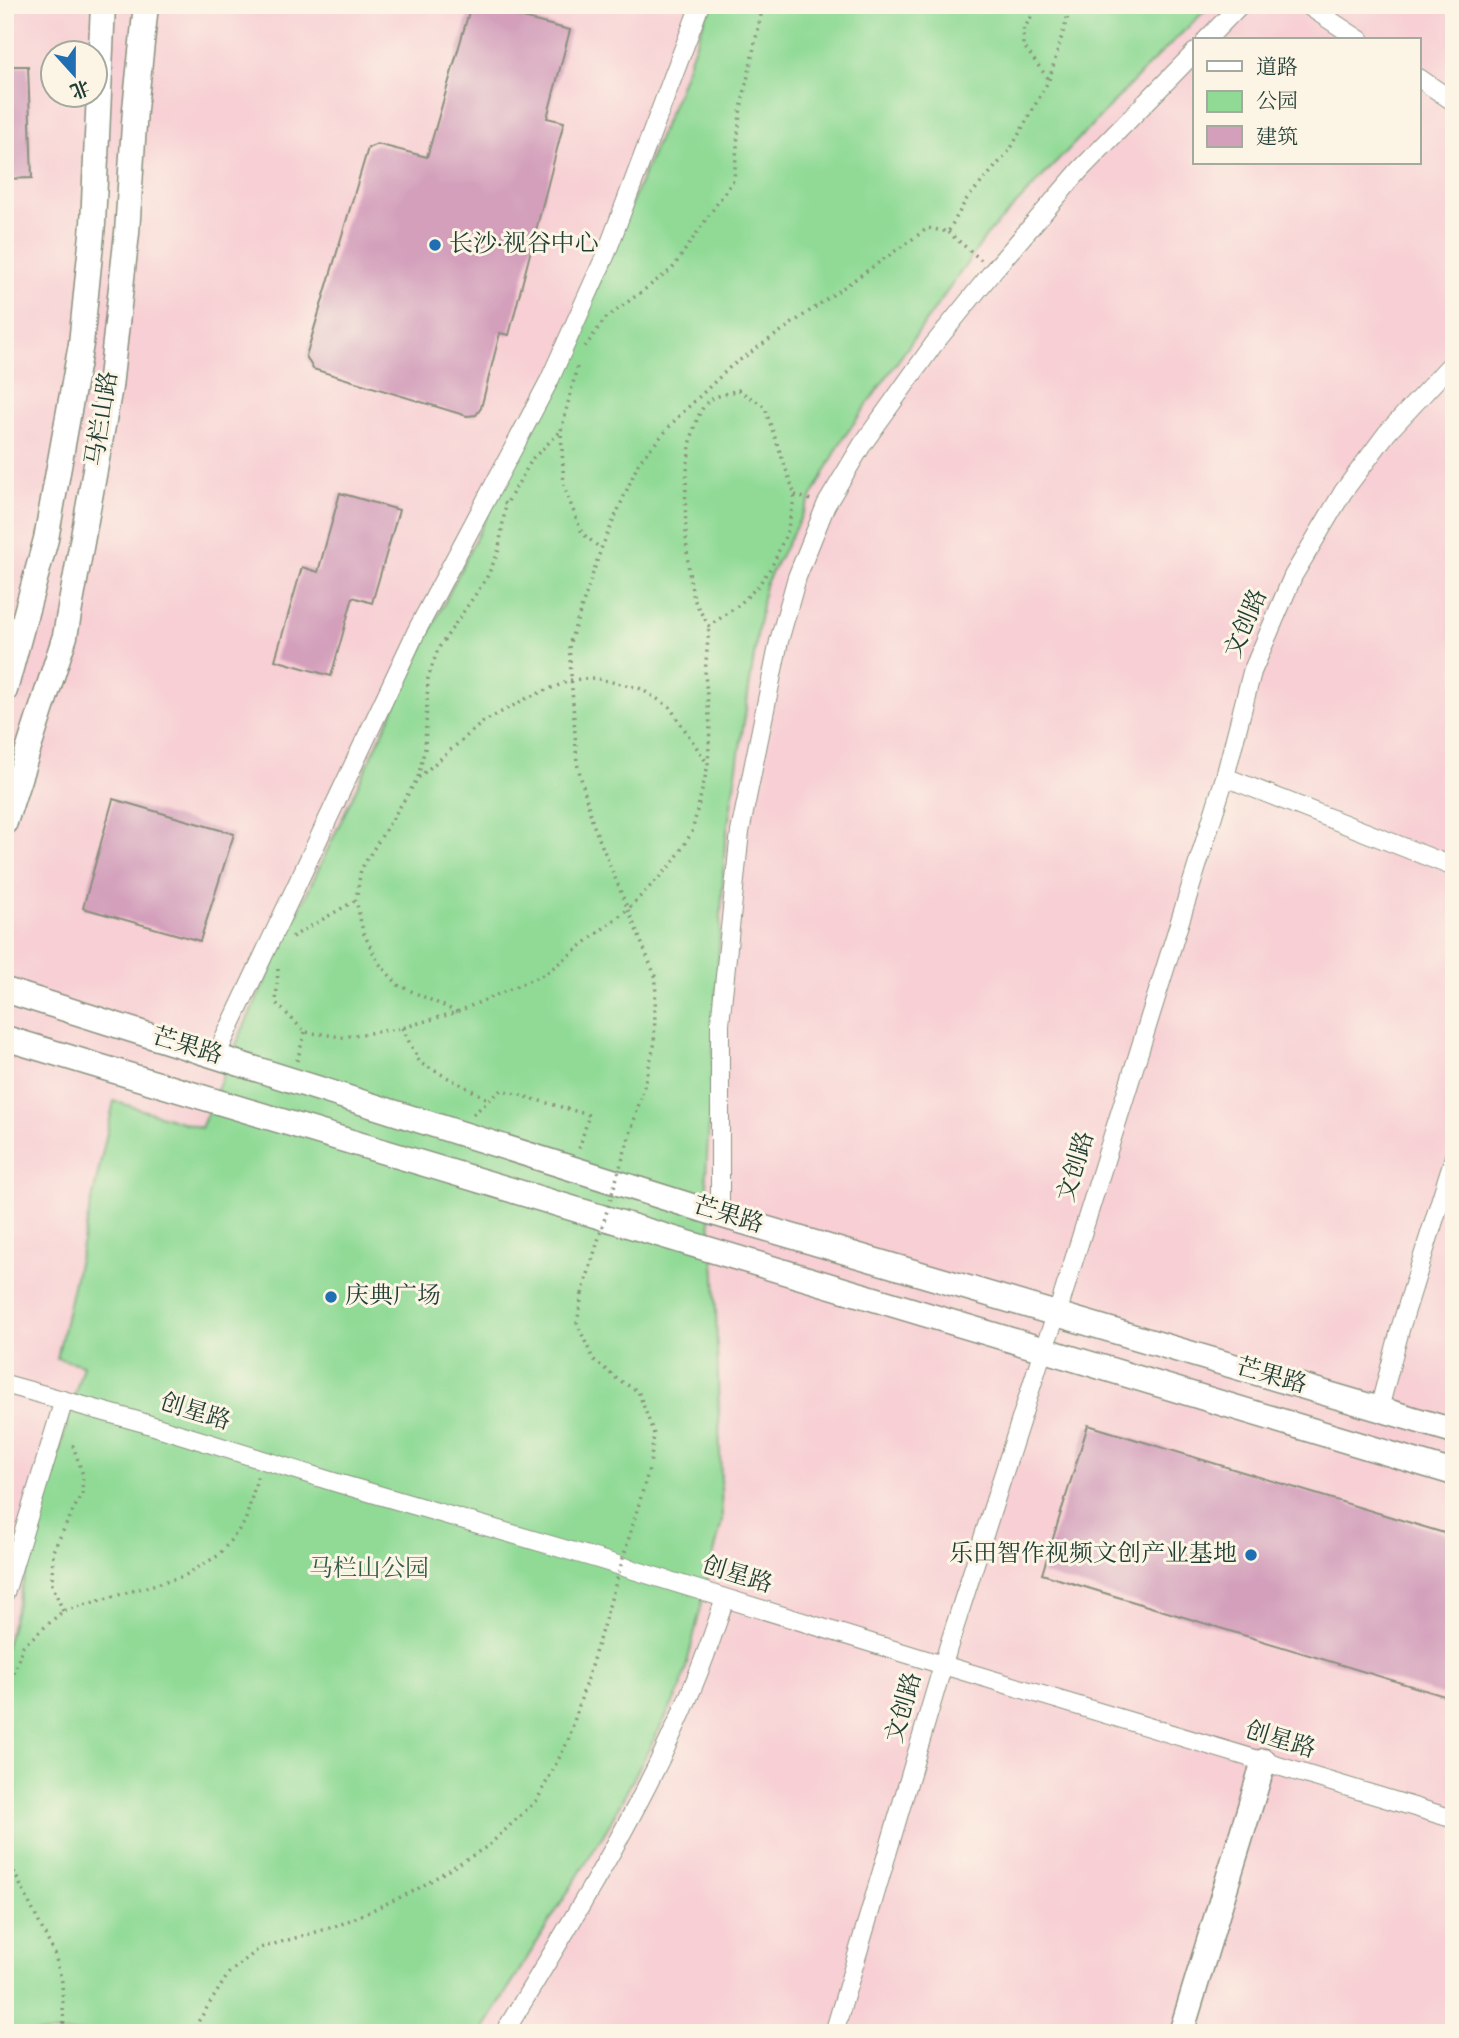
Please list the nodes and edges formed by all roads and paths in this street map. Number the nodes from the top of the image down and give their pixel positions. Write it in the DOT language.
graph roads {
  1 [pos="103,5"];
  2 [pos="146,5"];
  3 [pos="700,5"];
  4 [pos="764,5"];
  5 [pos="1039,5"];
  6 [pos="1072,5"];
  7 [pos="1240,5"];
  8 [pos="1307,5"];
  9 [pos="1208,38"];
  10 [pos="1357,38"];
  11 [pos="1193,54"];
  12 [pos="1420,79"];
  13 [pos="1049,80"];
  14 [pos="1454,102"];
  15 [pos="948,232"];
  16 [pos="993,271"];
  17 [pos="1454,361"];
  18 [pos="701,395"];
  19 [pos="708,401"];
  20 [pos="561,431"];
  21 [pos="488,497"];
  22 [pos="506,504"];
  23 [pos="601,549"];
  24 [pos="709,626"];
  25 [pos="572,680"];
  26 [pos="5,690"];
  27 [pos="708,765"];
  28 [pos="1225,777"];
  29 [pos="418,778"];
  30 [pos="5,822"];
  31 [pos="1454,867"];
  32 [pos="356,900"];
  33 [pos="627,910"];
  34 [pos="287,947"];
  35 [pos="278,964"];
  36 [pos="5,990"];
  37 [pos="457,1012"];
  38 [pos="402,1028"];
  39 [pos="305,1032"];
  40 [pos="5,1038"];
  41 [pos="216,1056"];
  42 [pos="292,1080"];
  43 [pos="490,1100"];
  44 [pos="453,1130"];
  45 [pos="1454,1157"];
  46 [pos="574,1168"];
  47 [pos="720,1214"];
  48 [pos="1057,1314"];
  49 [pos="1043,1350"];
  50 [pos="5,1384"];
  51 [pos="64,1400"];
  52 [pos="1379,1409"];
  53 [pos="1454,1430"];
  54 [pos="51,1446"];
  55 [pos="263,1460"];
  56 [pos="1454,1473"];
  57 [pos="5,1593"];
  58 [pos="725,1598"];
  59 [pos="63,1611"];
  60 [pos="943,1665"];
  61 [pos="5,1700"];
  62 [pos="1264,1761"];
  63 [pos="1454,1819"];
  64 [pos="5,1844"];
  65 [pos="64,2033"];
  66 [pos="191,2033"];
  67 [pos="504,2033"];
  68 [pos="834,2033"];
  69 [pos="1181,2033"];
  1 -- 26 [label="main road, 马栏山路"];
  2 -- 30 [label="main road, 马栏山路"];
  3 -- 21 [label="street"];
  4 -- 20 [label="path"];
  5 -- 13 [label="path"];
  6 -- 13 [label="path"];
  7 -- 9 [label="street"];
  8 -- 10 [label="street"];
  11 -- 16 [label="street"];
  12 -- 14 [label="street"];
  13 -- 15 [label="path"];
  15 -- 16 [label="path"];
  15 -- 18 [label="path"];
  16 -- 47 [label="street"];
  17 -- 28 [label="street, 文创路"];
  18 -- 19 [label="path"];
  18 -- 23 [label="path"];
  19 -- 24 [label="path"];
  19 -- 24 [label="path"];
  20 -- 22 [label="path"];
  20 -- 23 [label="path"];
  21 -- 22 [label="path"];
  21 -- 41 [label="street"];
  22 -- 29 [label="path"];
  23 -- 25 [label="path"];
  24 -- 27 [label="path"];
  25 -- 27 [label="path"];
  25 -- 29 [label="path"];
  25 -- 33 [label="path"];
  27 -- 33 [label="path"];
  28 -- 31 [label="street"];
  28 -- 48 [label="street, 文创路"];
  29 -- 32 [label="path"];
  32 -- 34 [label="path"];
  32 -- 37 [label="path"];
  33 -- 37 [label="path"];
  33 -- 66 [label="path, bridge"];
  35 -- 39 [label="path"];
  36 -- 41 [label="main road, 芒果路"];
  37 -- 38 [label="path"];
  38 -- 39 [label="path"];
  38 -- 43 [label="path"];
  39 -- 42 [label="path"];
  40 -- 49 [label="main road, 芒果路"];
  41 -- 42 [label="main road, 芒果路"];
  42 -- 44 [label="main road, 芒果路"];
  43 -- 44 [label="path"];
  43 -- 46 [label="path"];
  44 -- 46 [label="main road, 芒果路"];
  45 -- 52 [label="street"];
  46 -- 47 [label="main road, 芒果路"];
  47 -- 48 [label="main road, 芒果路"];
  48 -- 49 [label="street, 文创路"];
  48 -- 52 [label="main road, 芒果路"];
  49 -- 56 [label="main road, 芒果路"];
  49 -- 60 [label="street, 文创路"];
  50 -- 51 [label="street, 创星路"];
  51 -- 54 [label="street"];
  51 -- 55 [label="street, 创星路"];
  52 -- 53 [label="main road, 芒果路"];
  54 -- 57 [label="street"];
  54 -- 59 [label="path"];
  55 -- 58 [label="street, 创星路"];
  55 -- 59 [label="path"];
  58 -- 60 [label="street, 创星路"];
  58 -- 67 [label="street"];
  59 -- 61 [label="path"];
  60 -- 62 [label="street, 创星路"];
  60 -- 68 [label="street, 文创路"];
  62 -- 63 [label="street, 创星路"];
  62 -- 69 [label="main road"];
  64 -- 65 [label="path"];
}
